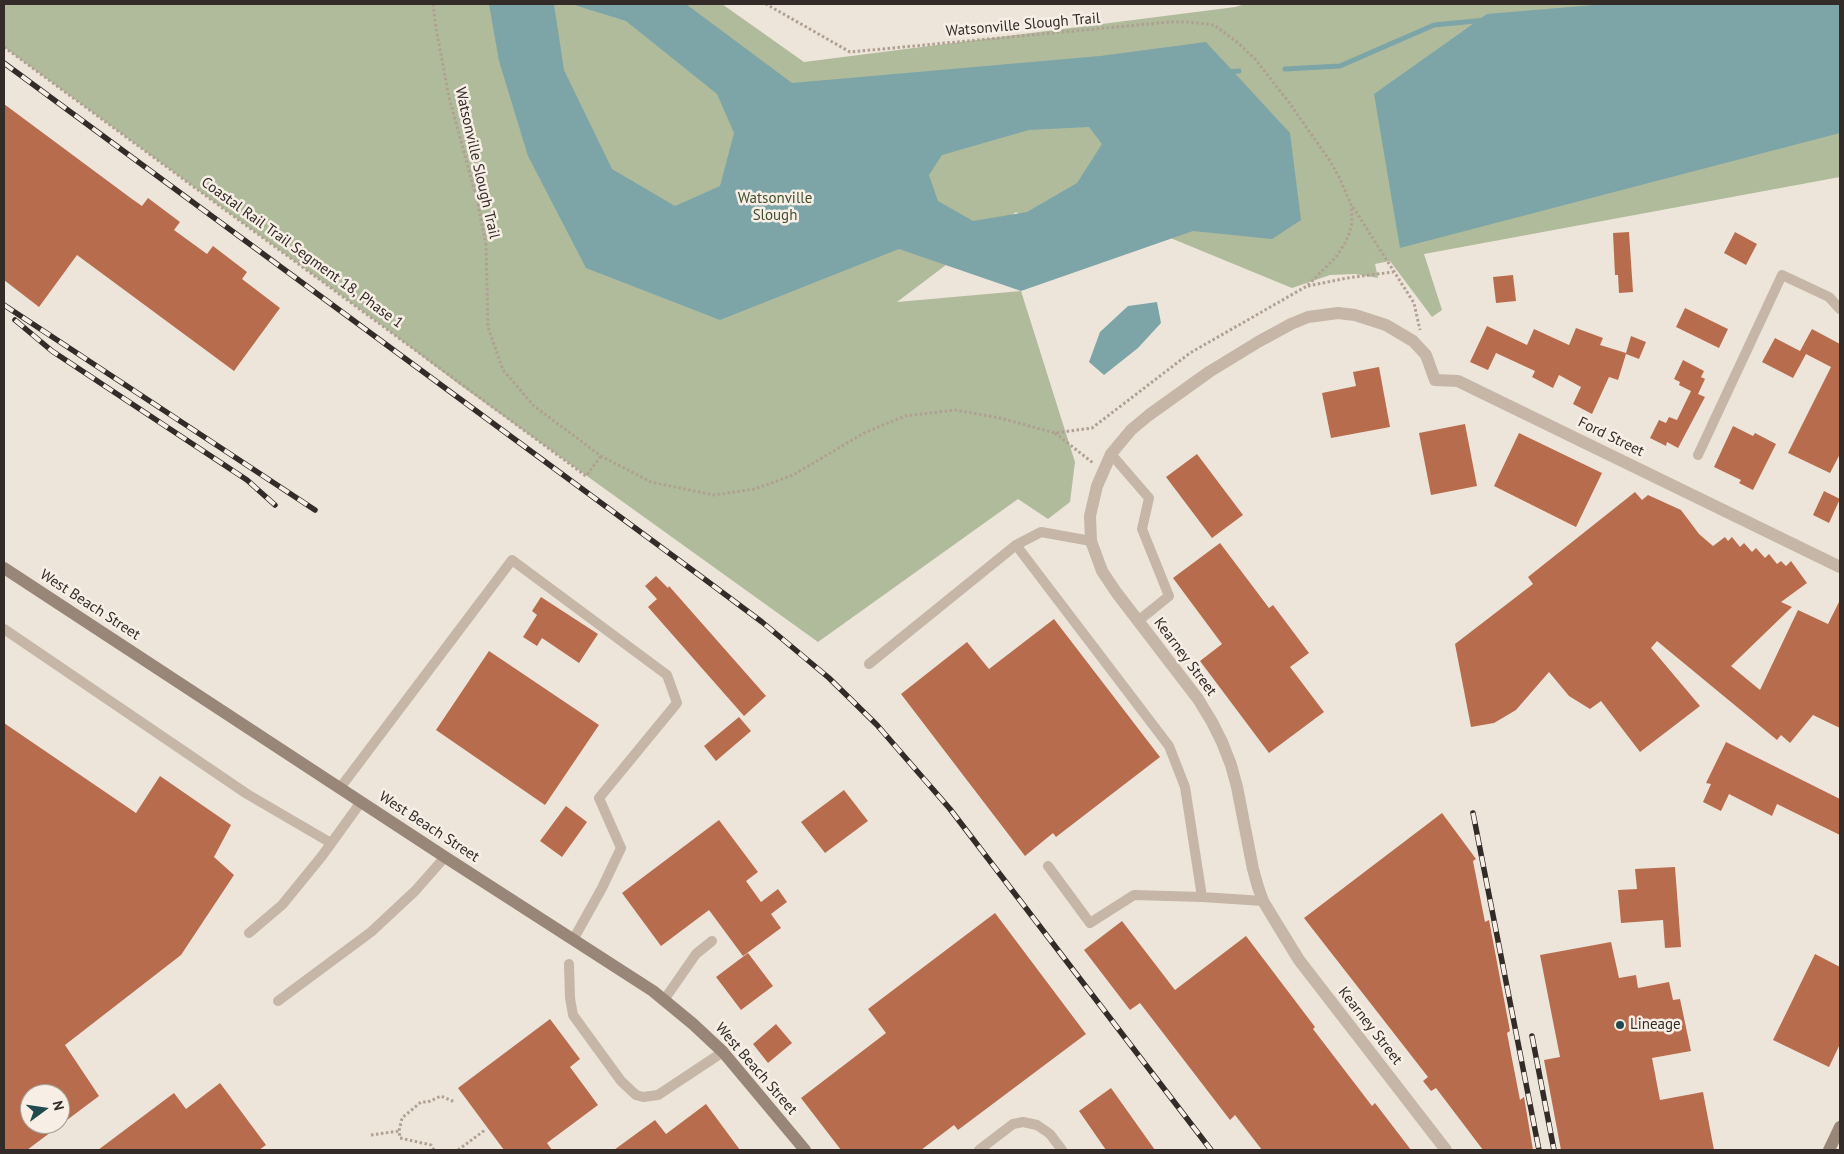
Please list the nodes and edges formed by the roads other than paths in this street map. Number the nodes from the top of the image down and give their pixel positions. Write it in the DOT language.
graph roads {
  1 [pos="1840,309"];
  2 [pos="1386,325"];
  3 [pos="1111,454"];
  4 [pos="1698,455"];
  5 [pos="1091,541"];
  6 [pos="1016,545"];
  7 [pos="1840,567"];
  8 [pos="4,568"];
  9 [pos="1138,621"];
  10 [pos="4,629"];
  11 [pos="869,664"];
  12 [pos="340,788"];
  13 [pos="361,802"];
  14 [pos="331,843"];
  15 [pos="445,857"];
  16 [pos="1048,866"];
  17 [pos="1202,897"];
  18 [pos="1263,901"];
  19 [pos="249,933"];
  20 [pos="573,940"];
  21 [pos="712,941"];
  22 [pos="569,964"];
  23 [pos="664,1000"];
  24 [pos="278,1001"];
  25 [pos="723,1052"];
  26 [pos="1840,1126"];
  27 [pos="805,1150"];
  28 [pos="979,1150"];
  29 [pos="1062,1150"];
  30 [pos="1446,1150"];
  31 [pos="1829,1150"];
  1 -- 4 [label="lane"];
  2 -- 3 [label="street, Kearney Street"];
  2 -- 7 [label="street, Ford Street"];
  3 -- 5 [label="street, Kearney Street"];
  3 -- 9 [label="lane"];
  5 -- 6 [label="lane"];
  5 -- 9 [label="street, Kearney Street"];
  6 -- 11 [label="lane"];
  6 -- 17 [label="lane"];
  8 -- 12 [label="main road, West Beach Street"];
  9 -- 18 [label="street, Kearney Street"];
  10 -- 14 [label="lane"];
  12 -- 13 [label="main road, West Beach Street"];
  12 -- 20 [label="lane"];
  13 -- 14 [label="lane"];
  13 -- 15 [label="main road, West Beach Street"];
  14 -- 19 [label="lane"];
  15 -- 20 [label="main road, West Beach Street"];
  15 -- 24 [label="lane"];
  16 -- 17 [label="lane"];
  17 -- 18 [label="lane"];
  18 -- 30 [label="street, Kearney Street"];
  20 -- 23 [label="main road, West Beach Street"];
  21 -- 23 [label="lane"];
  22 -- 25 [label="lane"];
  23 -- 25 [label="main road, West Beach Street"];
  25 -- 27 [label="main road, West Beach Street"];
  26 -- 31 [label="main road"];
  28 -- 29 [label="lane"];
}
